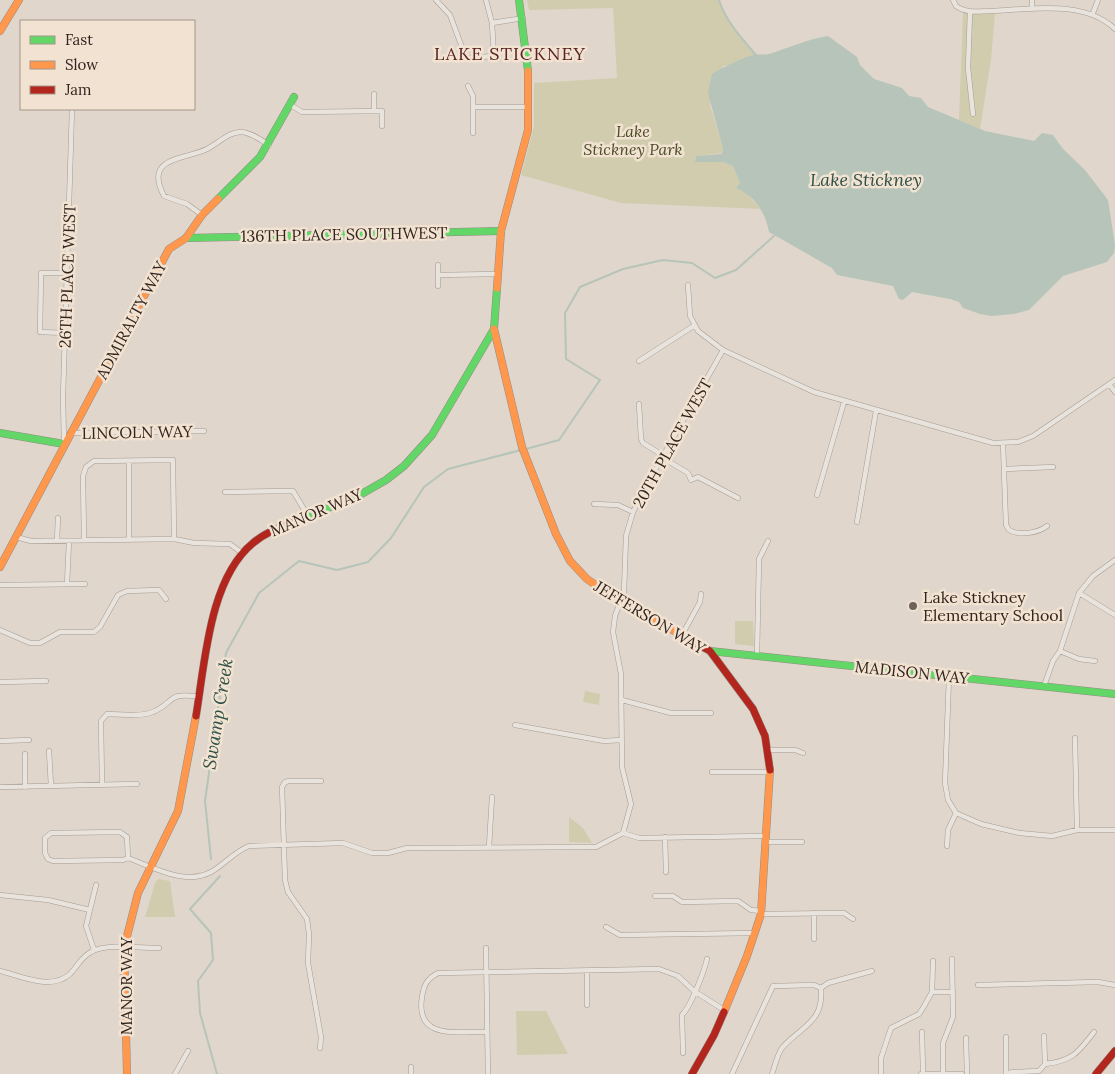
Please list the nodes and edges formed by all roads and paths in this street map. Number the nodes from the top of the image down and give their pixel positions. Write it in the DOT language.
graph roads {
  1 [pos="20,0"];
  2 [pos="436,0"];
  3 [pos="486,0"];
  4 [pos="519,0"];
  5 [pos="953,0"];
  6 [pos="1032,0"];
  7 [pos="1098,0"];
  8 [pos="1032,9"];
  9 [pos="970,12"];
  10 [pos="1093,13"];
  11 [pos="523,18"];
  12 [pos="492,23"];
  13 [pos="1115,29"];
  14 [pos="0,31"];
  15 [pos="468,86"];
  16 [pos="374,94"];
  17 [pos="294,97"];
  18 [pos="289,104"];
  19 [pos="473,107"];
  20 [pos="529,107"];
  21 [pos="72,110"];
  22 [pos="374,111"];
  23 [pos="972,114"];
  24 [pos="382,126"];
  25 [pos="473,133"];
  26 [pos="269,145"];
  27 [pos="202,216"];
  28 [pos="502,231"];
  29 [pos="186,238"];
  30 [pos="438,265"];
  31 [pos="67,272"];
  32 [pos="498,274"];
  33 [pos="438,275"];
  34 [pos="688,285"];
  35 [pos="438,286"];
  36 [pos="695,326"];
  37 [pos="494,329"];
  38 [pos="65,333"];
  39 [pos="723,350"];
  40 [pos="639,360"];
  41 [pos="1115,380"];
  42 [pos="1109,384"];
  43 [pos="1115,392"];
  44 [pos="844,402"];
  45 [pos="639,404"];
  46 [pos="876,411"];
  47 [pos="204,431"];
  48 [pos="0,432"];
  49 [pos="70,433"];
  50 [pos="64,444"];
  51 [pos="1004,444"];
  52 [pos="664,457"];
  53 [pos="129,460"];
  54 [pos="1053,467"];
  55 [pos="1004,469"];
  56 [pos="225,492"];
  57 [pos="817,496"];
  58 [pos="738,498"];
  59 [pos="594,504"];
  60 [pos="633,512"];
  61 [pos="308,516"];
  62 [pos="58,518"];
  63 [pos="857,522"];
  64 [pos="1047,526"];
  65 [pos="16,537"];
  66 [pos="174,539"];
  67 [pos="57,540"];
  68 [pos="84,540"];
  69 [pos="130,540"];
  70 [pos="69,541"];
  71 [pos="768,541"];
  72 [pos="242,554"];
  73 [pos="1115,560"];
  74 [pos="0,567"];
  75 [pos="68,584"];
  76 [pos="85,584"];
  77 [pos="0,585"];
  78 [pos="1078,593"];
  79 [pos="701,594"];
  80 [pos="166,599"];
  81 [pos="620,601"];
  82 [pos="1115,614"];
  83 [pos="0,630"];
  84 [pos="682,636"];
  85 [pos="710,651"];
  86 [pos="1060,652"];
  87 [pos="757,656"];
  88 [pos="1095,661"];
  89 [pos="950,677"];
  90 [pos="46,681"];
  91 [pos="0,682"];
  92 [pos="1044,686"];
  93 [pos="1115,694"];
  94 [pos="200,697"];
  95 [pos="622,700"];
  96 [pos="711,713"];
  97 [pos="515,725"];
  98 [pos="1075,738"];
  99 [pos="29,740"];
  100 [pos="621,740"];
  101 [pos="0,741"];
  102 [pos="768,750"];
  103 [pos="49,751"];
  104 [pos="803,753"];
  105 [pos="25,754"];
  106 [pos="712,772"];
  107 [pos="770,772"];
  108 [pos="321,780"];
  109 [pos="137,784"];
  110 [pos="102,785"];
  111 [pos="51,786"];
  112 [pos="0,787"];
  113 [pos="25,787"];
  114 [pos="492,797"];
  115 [pos="956,813"];
  116 [pos="1076,830"];
  117 [pos="1115,830"];
  118 [pos="623,833"];
  119 [pos="665,837"];
  120 [pos="767,839"];
  121 [pos="802,842"];
  122 [pos="284,844"];
  123 [pos="947,846"];
  124 [pos="489,847"];
  125 [pos="128,858"];
  126 [pos="151,866"];
  127 [pos="666,872"];
  128 [pos="96,884"];
  129 [pos="0,895"];
  130 [pos="655,896"];
  131 [pos="90,910"];
  132 [pos="761,912"];
  133 [pos="814,914"];
  134 [pos="853,918"];
  135 [pos="606,927"];
  136 [pos="756,933"];
  137 [pos="814,939"];
  138 [pos="124,948"];
  139 [pos="160,948"];
  140 [pos="486,948"];
  141 [pos="94,950"];
  142 [pos="707,959"];
  143 [pos="952,959"];
  144 [pos="933,961"];
  145 [pos="0,971"];
  146 [pos="587,971"];
  147 [pos="872,971"];
  148 [pos="486,973"];
  149 [pos="978,985"];
  150 [pos="1115,985"];
  151 [pos="821,988"];
  152 [pos="694,991"];
  153 [pos="932,992"];
  154 [pos="952,992"];
  155 [pos="587,1005"];
  156 [pos="724,1010"];
  157 [pos="487,1032"];
  158 [pos="922,1032"];
  159 [pos="1094,1032"];
  160 [pos="1044,1036"];
  161 [pos="966,1038"];
  162 [pos="1006,1038"];
  163 [pos="320,1048"];
  164 [pos="188,1051"];
  165 [pos="1115,1051"];
  166 [pos="683,1053"];
  167 [pos="1045,1064"];
  168 [pos="411,1067"];
  169 [pos="943,1073"];
  170 [pos="1039,1073"];
  171 [pos="127,1074"];
  172 [pos="175,1074"];
  173 [pos="411,1074"];
  174 [pos="488,1074"];
  175 [pos="692,1074"];
  176 [pos="732,1074"];
  177 [pos="772,1074"];
  178 [pos="881,1074"];
  179 [pos="922,1074"];
  180 [pos="962,1074"];
  181 [pos="967,1074"];
  182 [pos="1006,1074"];
  183 [pos="1096,1074"];
  1 -- 14 [label="main road"];
  2 -- 12 [label="street"];
  3 -- 12 [label="street"];
  4 -- 11 [label="main road, MANOR WAY"];
  5 -- 9 [label="street"];
  6 -- 8 [label="street"];
  7 -- 10 [label="street"];
  8 -- 9 [label="street"];
  8 -- 10 [label="street"];
  9 -- 23 [label="street"];
  10 -- 13 [label="street"];
  11 -- 12 [label="street"];
  11 -- 20 [label="main road, MANOR WAY"];
  15 -- 19 [label="street"];
  16 -- 22 [label="street"];
  17 -- 18 [label="main road, ADMIRALTY WAY"];
  18 -- 22 [label="street"];
  18 -- 26 [label="main road, ADMIRALTY WAY"];
  19 -- 20 [label="street"];
  19 -- 25 [label="street"];
  20 -- 28 [label="main road, MANOR WAY"];
  21 -- 31 [label="street, 26TH PLACE WEST"];
  22 -- 24 [label="street"];
  26 -- 27 [label="main road, ADMIRALTY WAY"];
  26 -- 27 [label="street"];
  27 -- 29 [label="main road, ADMIRALTY WAY"];
  28 -- 29 [label="main road, 136TH PLACE SOUTHWEST"];
  28 -- 32 [label="main road, MANOR WAY"];
  29 -- 49 [label="main road, ADMIRALTY WAY"];
  30 -- 33 [label="street"];
  31 -- 38 [label="street, 26TH PLACE WEST"];
  31 -- 38 [label="street"];
  32 -- 33 [label="street"];
  32 -- 37 [label="main road, MANOR WAY"];
  33 -- 35 [label="street"];
  34 -- 36 [label="street"];
  36 -- 39 [label="street"];
  36 -- 40 [label="street"];
  37 -- 61 [label="main road, MANOR WAY"];
  37 -- 81 [label="main road, JEFFERSON WAY"];
  38 -- 50 [label="street, 26TH PLACE WEST"];
  39 -- 44 [label="street"];
  39 -- 52 [label="street, 20TH PLACE WEST"];
  41 -- 42 [label="street"];
  42 -- 43 [label="street"];
  42 -- 51 [label="street"];
  44 -- 46 [label="street"];
  44 -- 57 [label="street"];
  45 -- 52 [label="street"];
  46 -- 51 [label="street"];
  46 -- 63 [label="street"];
  47 -- 49 [label="street, LINCOLN WAY"];
  48 -- 50 [label="main road, LINCOLN WAY"];
  49 -- 50 [label="main road, ADMIRALTY WAY"];
  50 -- 65 [label="main road, ADMIRALTY WAY"];
  51 -- 55 [label="street"];
  52 -- 58 [label="street"];
  52 -- 60 [label="street, 20TH PLACE WEST"];
  53 -- 66 [label="street"];
  53 -- 68 [label="street"];
  53 -- 69 [label="street"];
  54 -- 55 [label="street"];
  55 -- 64 [label="street"];
  56 -- 61 [label="street"];
  59 -- 60 [label="street"];
  60 -- 81 [label="street, 20TH PLACE WEST"];
  61 -- 72 [label="main road, MANOR WAY"];
  62 -- 67 [label="street"];
  65 -- 67 [label="street"];
  65 -- 74 [label="main road, ADMIRALTY WAY"];
  66 -- 69 [label="street"];
  66 -- 72 [label="street"];
  67 -- 70 [label="street"];
  68 -- 69 [label="street"];
  68 -- 70 [label="street"];
  70 -- 75 [label="street"];
  71 -- 87 [label="street"];
  72 -- 94 [label="main road, MANOR WAY"];
  73 -- 78 [label="street"];
  75 -- 76 [label="street"];
  75 -- 77 [label="street"];
  78 -- 82 [label="street"];
  78 -- 86 [label="street"];
  79 -- 84 [label="street"];
  80 -- 83 [label="street"];
  81 -- 84 [label="main road, JEFFERSON WAY"];
  81 -- 95 [label="street, 20TH PLACE WEST"];
  84 -- 85 [label="main road, JEFFERSON WAY"];
  85 -- 87 [label="main road, MADISON WAY"];
  85 -- 102 [label="main road, JEFFERSON WAY"];
  86 -- 88 [label="street"];
  86 -- 92 [label="street"];
  87 -- 89 [label="main road, MADISON WAY"];
  89 -- 92 [label="main road, MADISON WAY"];
  89 -- 115 [label="street"];
  90 -- 91 [label="street"];
  92 -- 93 [label="main road, MADISON WAY"];
  94 -- 110 [label="street"];
  94 -- 126 [label="main road, MANOR WAY"];
  95 -- 96 [label="street"];
  95 -- 100 [label="street, 20TH PLACE WEST"];
  97 -- 100 [label="street"];
  98 -- 116 [label="street"];
  99 -- 101 [label="street"];
  100 -- 118 [label="street, 20TH PLACE WEST"];
  102 -- 104 [label="street"];
  102 -- 107 [label="main road, JEFFERSON WAY"];
  103 -- 111 [label="street"];
  105 -- 113 [label="street"];
  106 -- 107 [label="street"];
  107 -- 120 [label="main road, JEFFERSON WAY"];
  108 -- 122 [label="street"];
  109 -- 110 [label="street"];
  110 -- 111 [label="street"];
  111 -- 113 [label="street"];
  112 -- 113 [label="street"];
  114 -- 124 [label="street"];
  115 -- 116 [label="street"];
  115 -- 123 [label="street"];
  116 -- 117 [label="street"];
  118 -- 119 [label="street"];
  118 -- 124 [label="street"];
  119 -- 120 [label="street"];
  119 -- 127 [label="street"];
  120 -- 121 [label="street"];
  120 -- 132 [label="main road, JEFFERSON WAY"];
  122 -- 124 [label="street"];
  122 -- 126 [label="street"];
  122 -- 163 [label="street"];
  125 -- 125 [label="street"];
  125 -- 126 [label="street"];
  126 -- 138 [label="main road, MANOR WAY"];
  128 -- 131 [label="street"];
  129 -- 131 [label="street"];
  130 -- 132 [label="street"];
  131 -- 141 [label="street"];
  132 -- 133 [label="street"];
  132 -- 136 [label="main road, JEFFERSON WAY"];
  133 -- 134 [label="street"];
  133 -- 137 [label="street"];
  135 -- 136 [label="street"];
  136 -- 156 [label="main road, JEFFERSON WAY"];
  138 -- 139 [label="street"];
  138 -- 141 [label="street"];
  138 -- 171 [label="main road, MANOR WAY"];
  140 -- 148 [label="street"];
  141 -- 145 [label="street"];
  142 -- 152 [label="street"];
  143 -- 154 [label="street"];
  144 -- 153 [label="street"];
  146 -- 148 [label="street"];
  146 -- 152 [label="street"];
  146 -- 155 [label="street"];
  147 -- 151 [label="street"];
  148 -- 157 [label="street"];
  148 -- 157 [label="street"];
  149 -- 150 [label="street"];
  151 -- 176 [label="street"];
  151 -- 177 [label="street"];
  152 -- 156 [label="street"];
  152 -- 166 [label="street"];
  153 -- 154 [label="street"];
  153 -- 178 [label="street"];
  154 -- 169 [label="street"];
  156 -- 175 [label="main road, JEFFERSON WAY"];
  157 -- 174 [label="street"];
  158 -- 179 [label="street"];
  159 -- 167 [label="street"];
  160 -- 167 [label="street"];
  161 -- 181 [label="street"];
  162 -- 182 [label="street"];
  164 -- 172 [label="street"];
  165 -- 183 [label="main road"];
  167 -- 170 [label="street"];
  168 -- 173 [label="street"];
  169 -- 179 [label="street"];
  169 -- 180 [label="street"];
  170 -- 182 [label="street"];
}
